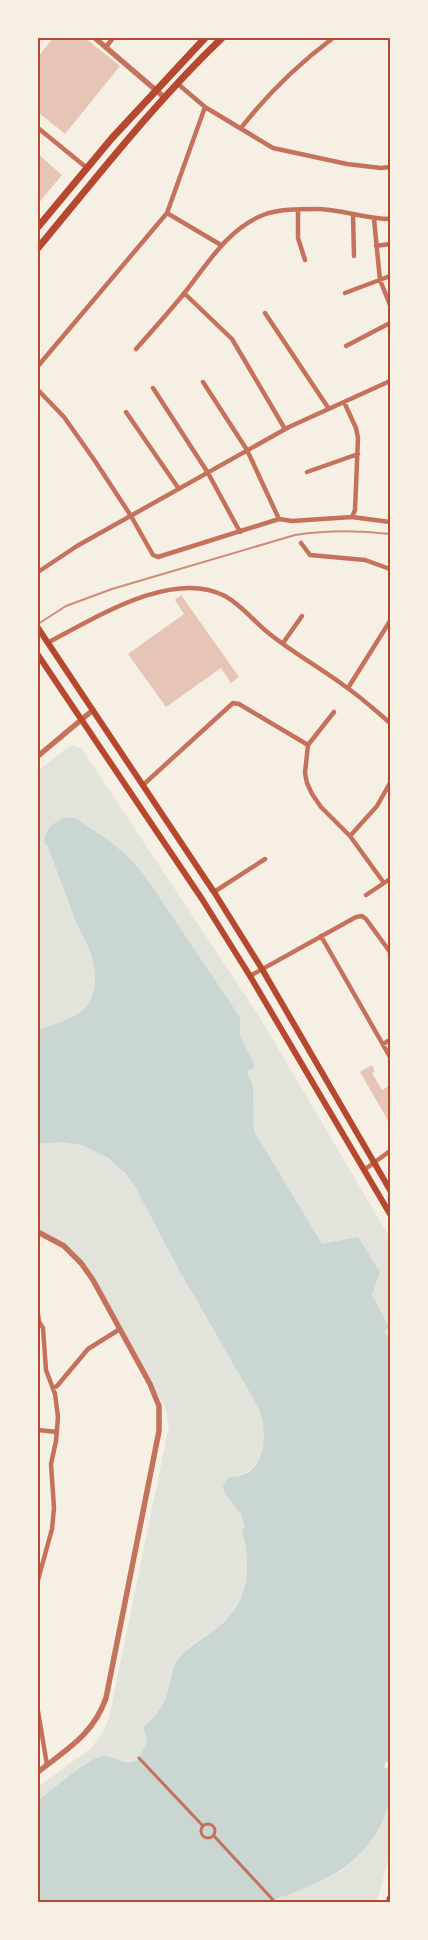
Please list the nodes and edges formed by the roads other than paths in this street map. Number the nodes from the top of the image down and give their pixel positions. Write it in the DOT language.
graph roads {
  1 [pos="95,38"];
  2 [pos="113,38"];
  3 [pos="205,38"];
  4 [pos="222,38"];
  5 [pos="333,38"];
  6 [pos="106,47"];
  7 [pos="178,84"];
  8 [pos="156,89"];
  9 [pos="165,98"];
  10 [pos="205,107"];
  11 [pos="38,128"];
  12 [pos="241,128"];
  13 [pos="390,167"];
  14 [pos="87,168"];
  15 [pos="298,210"];
  16 [pos="167,213"];
  17 [pos="353,214"];
  18 [pos="374,219"];
  19 [pos="390,219"];
  20 [pos="38,227"];
  21 [pos="390,244"];
  22 [pos="221,245"];
  23 [pos="376,246"];
  24 [pos="38,248"];
  25 [pos="354,256"];
  26 [pos="306,260"];
  27 [pos="390,276"];
  28 [pos="380,280"];
  29 [pos="184,293"];
  30 [pos="345,293"];
  31 [pos="390,305"];
  32 [pos="265,313"];
  33 [pos="390,323"];
  34 [pos="346,346"];
  35 [pos="136,349"];
  36 [pos="38,366"];
  37 [pos="390,381"];
  38 [pos="203,382"];
  39 [pos="153,388"];
  40 [pos="38,390"];
  41 [pos="344,402"];
  42 [pos="329,409"];
  43 [pos="126,412"];
  44 [pos="286,429"];
  45 [pos="248,450"];
  46 [pos="358,454"];
  47 [pos="208,472"];
  48 [pos="307,472"];
  49 [pos="179,489"];
  50 [pos="131,516"];
  51 [pos="352,517"];
  52 [pos="279,519"];
  53 [pos="390,522"];
  54 [pos="240,532"];
  55 [pos="301,543"];
  56 [pos="390,570"];
  57 [pos="38,572"];
  58 [pos="302,616"];
  59 [pos="390,621"];
  60 [pos="38,628"];
  61 [pos="47,642"];
  62 [pos="283,643"];
  63 [pos="38,655"];
  64 [pos="348,688"];
  65 [pos="93,710"];
  66 [pos="334,712"];
  67 [pos="81,720"];
  68 [pos="390,723"];
  69 [pos="308,745"];
  70 [pos="38,756"];
  71 [pos="390,783"];
  72 [pos="143,785"];
  73 [pos="350,836"];
  74 [pos="265,859"];
  75 [pos="390,879"];
  76 [pos="384,882"];
  77 [pos="214,892"];
  78 [pos="366,895"];
  79 [pos="321,936"];
  80 [pos="390,952"];
  81 [pos="262,969"];
  82 [pos="250,976"];
  83 [pos="390,1040"];
  84 [pos="383,1044"];
  85 [pos="390,1056"];
  86 [pos="390,1151"];
  87 [pos="374,1162"];
  88 [pos="364,1170"];
  89 [pos="390,1190"];
  90 [pos="390,1214"];
  91 [pos="38,1232"];
  92 [pos="38,1314"];
  93 [pos="38,1321"];
  94 [pos="120,1329"];
  95 [pos="53,1388"];
  96 [pos="38,1430"];
  97 [pos="57,1432"];
  98 [pos="38,1580"];
  99 [pos="38,1711"];
  100 [pos="139,1758"];
  101 [pos="47,1765"];
  102 [pos="38,1772"];
  103 [pos="203,1826"];
  104 [pos="214,1836"];
  105 [pos="274,1901"];
  1 -- 6 [label="street"];
  2 -- 6 [label="street"];
  3 -- 8 [label="main road"];
  4 -- 7 [label="main road"];
  5 -- 12 [label="street"];
  6 -- 8 [label="street"];
  7 -- 9 [label="main road"];
  7 -- 10 [label="street"];
  8 -- 9 [label="street"];
  8 -- 14 [label="main road"];
  9 -- 24 [label="main road"];
  10 -- 12 [label="street"];
  10 -- 16 [label="street"];
  11 -- 14 [label="street"];
  12 -- 13 [label="street"];
  14 -- 20 [label="main road"];
  15 -- 17 [label="street"];
  15 -- 22 [label="street"];
  15 -- 26 [label="street"];
  16 -- 22 [label="street"];
  16 -- 36 [label="street"];
  17 -- 18 [label="street"];
  17 -- 25 [label="street"];
  18 -- 19 [label="street"];
  18 -- 23 [label="street"];
  21 -- 23 [label="street"];
  22 -- 29 [label="street"];
  23 -- 28 [label="street"];
  27 -- 28 [label="street"];
  28 -- 30 [label="street"];
  28 -- 31 [label="street"];
  29 -- 35 [label="street"];
  29 -- 44 [label="street"];
  32 -- 42 [label="street"];
  33 -- 34 [label="street"];
  37 -- 41 [label="street"];
  38 -- 45 [label="street"];
  39 -- 47 [label="street"];
  40 -- 50 [label="street"];
  41 -- 42 [label="street"];
  41 -- 46 [label="street"];
  42 -- 44 [label="street"];
  43 -- 49 [label="street"];
  44 -- 45 [label="street"];
  45 -- 47 [label="street"];
  45 -- 52 [label="street"];
  46 -- 48 [label="street"];
  46 -- 51 [label="street"];
  47 -- 49 [label="street"];
  47 -- 54 [label="street"];
  49 -- 50 [label="street"];
  50 -- 54 [label="street"];
  50 -- 57 [label="street"];
  51 -- 52 [label="street"];
  51 -- 53 [label="street"];
  52 -- 54 [label="street"];
  55 -- 56 [label="street"];
  58 -- 62 [label="street"];
  59 -- 64 [label="street"];
  60 -- 61 [label="main road"];
  61 -- 62 [label="street"];
  61 -- 65 [label="main road"];
  62 -- 64 [label="street"];
  63 -- 67 [label="main road"];
  64 -- 68 [label="street"];
  65 -- 67 [label="street"];
  65 -- 72 [label="main road"];
  66 -- 69 [label="street"];
  67 -- 70 [label="street"];
  67 -- 82 [label="main road"];
  69 -- 72 [label="street"];
  69 -- 73 [label="street"];
  71 -- 73 [label="street"];
  72 -- 77 [label="main road"];
  73 -- 76 [label="street"];
  74 -- 77 [label="street"];
  75 -- 76 [label="street"];
  76 -- 78 [label="street"];
  77 -- 81 [label="main road"];
  79 -- 80 [label="street"];
  79 -- 81 [label="street"];
  79 -- 84 [label="street"];
  81 -- 82 [label="street"];
  81 -- 87 [label="main road"];
  82 -- 88 [label="main road"];
  83 -- 84 [label="street"];
  84 -- 85 [label="street"];
  86 -- 87 [label="street"];
  87 -- 88 [label="street"];
  87 -- 89 [label="main road"];
  88 -- 90 [label="main road"];
  91 -- 94 [label="street"];
  92 -- 93 [label="street"];
  93 -- 95 [label="street"];
  94 -- 95 [label="street"];
  94 -- 101 [label="street"];
  95 -- 97 [label="street"];
  96 -- 97 [label="street"];
  97 -- 98 [label="street"];
  99 -- 101 [label="street"];
  100 -- 103 [label="street"];
  101 -- 102 [label="street"];
  103 -- 104 [label="street"];
  103 -- 104 [label="street"];
  104 -- 105 [label="street"];
}
